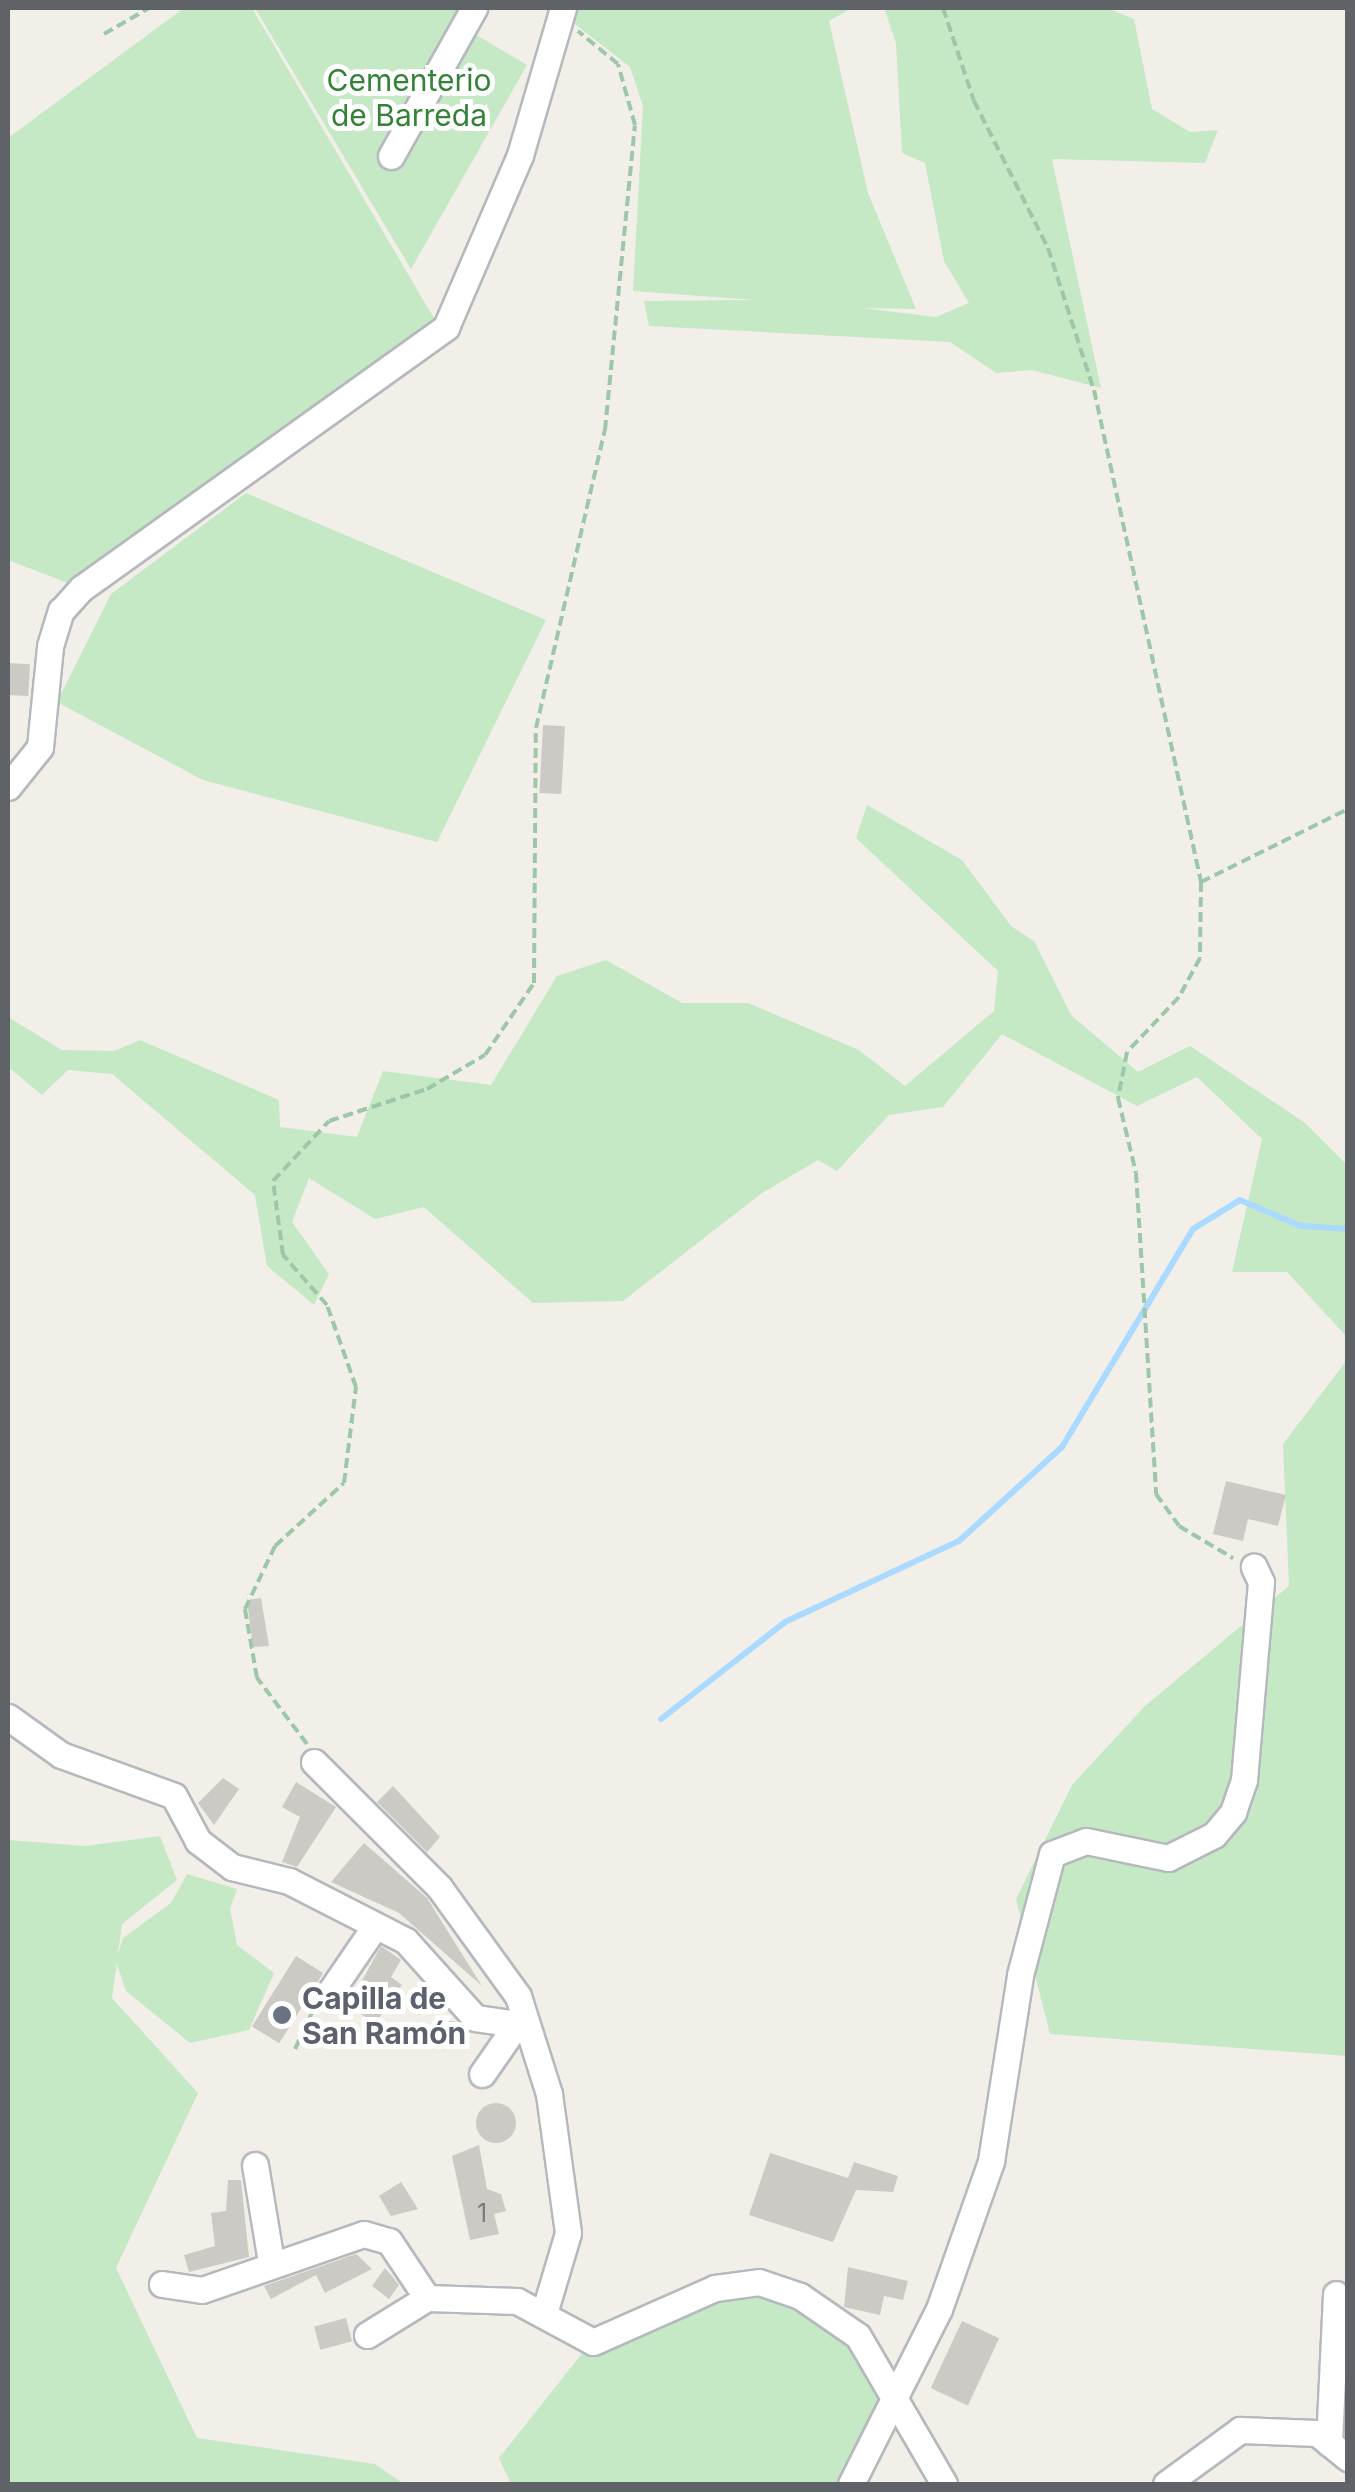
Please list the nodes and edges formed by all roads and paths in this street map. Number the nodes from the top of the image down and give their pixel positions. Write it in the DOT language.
graph roads {
  1 [pos="149,8"];
  2 [pos="474,8"];
  3 [pos="942,8"];
  4 [pos="561,16"];
  5 [pos="104,34"];
  6 [pos="391,156"];
  7 [pos="8,788"];
  8 [pos="1348,809"];
  9 [pos="1201,882"];
  10 [pos="1254,1567"];
  11 [pos="8,1717"];
  12 [pos="314,1762"];
  13 [pos="375,1926"];
  14 [pos="328,1995"];
  15 [pos="519,2026"];
  16 [pos="295,2050"];
  17 [pos="482,2074"];
  18 [pos="255,2165"];
  19 [pos="270,2262"];
  20 [pos="162,2284"];
  21 [pos="1336,2294"];
  22 [pos="427,2298"];
  23 [pos="545,2310"];
  24 [pos="367,2335"];
  25 [pos="890,2393"];
  26 [pos="1338,2450"];
  27 [pos="851,2484"];
  28 [pos="944,2484"];
  29 [pos="1166,2484"];
  1 -- 5 [label="path"];
  2 -- 6 [label="street"];
  3 -- 9 [label="path"];
  4 -- 7 [label="street"];
  4 -- 12 [label="path"];
  8 -- 9 [label="path"];
  9 -- 10 [label="path"];
  10 -- 25 [label="street"];
  11 -- 13 [label="street"];
  12 -- 15 [label="street"];
  13 -- 14 [label="street"];
  13 -- 15 [label="street"];
  14 -- 16 [label="path"];
  15 -- 17 [label="street"];
  15 -- 23 [label="street"];
  18 -- 19 [label="street"];
  19 -- 20 [label="street"];
  19 -- 22 [label="street"];
  21 -- 26 [label="street"];
  22 -- 23 [label="street"];
  22 -- 24 [label="street"];
  23 -- 25 [label="street"];
  25 -- 27 [label="street"];
  25 -- 28 [label="street"];
  26 -- 29 [label="street"];
}
